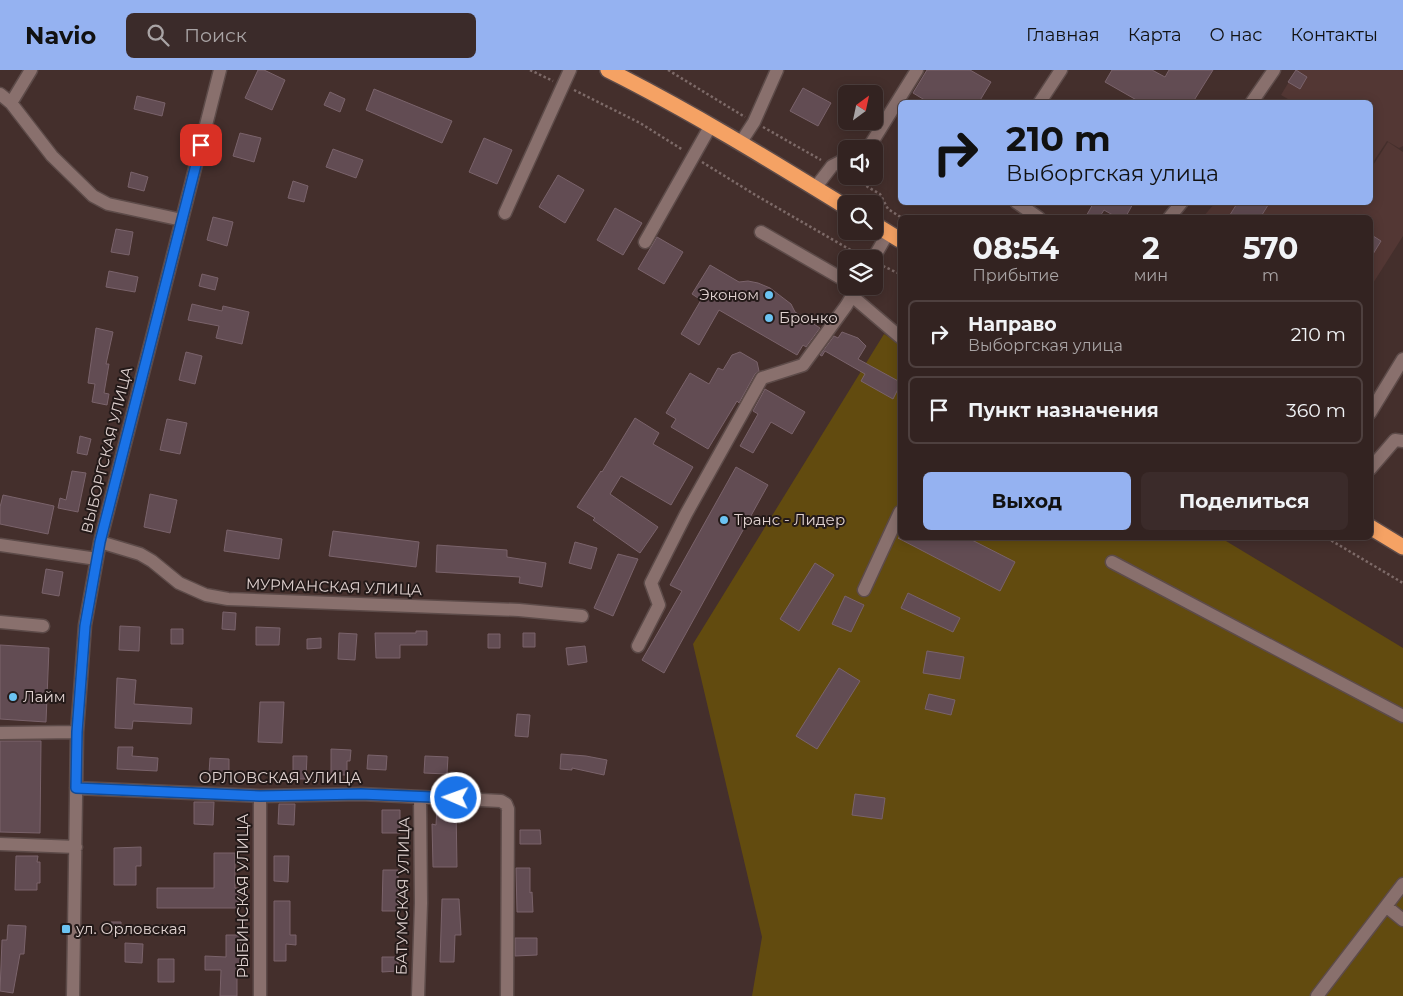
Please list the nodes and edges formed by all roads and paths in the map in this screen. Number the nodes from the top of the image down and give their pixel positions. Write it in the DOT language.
graph roads {
  1 [pos="31,70"];
  2 [pos="220,70"];
  3 [pos="570,70"];
  4 [pos="608,70"];
  5 [pos="777,70"];
  6 [pos="917,70"];
  7 [pos="1061,70"];
  8 [pos="1274,70"];
  9 [pos="0,94"];
  10 [pos="898,100"];
  11 [pos="898,100"];
  12 [pos="1041,100"];
  13 [pos="1253,100"];
  14 [pos="11,103"];
  15 [pos="711,125"];
  16 [pos="873,140"];
  17 [pos="741,142"];
  18 [pos="838,163"];
  19 [pos="864,185"];
  20 [pos="815,188"];
  21 [pos="838,202"];
  22 [pos="1020,205"];
  23 [pos="1180,205"];
  24 [pos="505,212"];
  25 [pos="898,215"];
  26 [pos="1035,215"];
  27 [pos="1171,215"];
  28 [pos="182,220"];
  29 [pos="883,229"];
  30 [pos="761,232"];
  31 [pos="894,236"];
  32 [pos="645,242"];
  33 [pos="883,254"];
  34 [pos="883,265"];
  35 [pos="898,273"];
  36 [pos="838,278"];
  37 [pos="849,295"];
  38 [pos="861,295"];
  39 [pos="898,335"];
  40 [pos="1403,359"];
  41 [pos="1373,408"];
  42 [pos="1403,441"];
  43 [pos="1373,466"];
  44 [pos="898,516"];
  45 [pos="1373,529"];
  46 [pos="1330,540"];
  47 [pos="100,542"];
  48 [pos="0,545"];
  49 [pos="1403,547"];
  50 [pos="97,558"];
  51 [pos="1112,562"];
  52 [pos="1403,583"];
  53 [pos="864,590"];
  54 [pos="582,616"];
  55 [pos="0,622"];
  56 [pos="42,626"];
  57 [pos="638,646"];
  58 [pos="1403,716"];
  59 [pos="77,732"];
  60 [pos="0,733"];
  61 [pos="76,788"];
  62 [pos="260,796"];
  63 [pos="420,797"];
  64 [pos="0,844"];
  65 [pos="76,847"];
  66 [pos="1403,884"];
  67 [pos="1387,907"];
  68 [pos="1403,920"];
  69 [pos="73,996"];
  70 [pos="260,996"];
  71 [pos="418,996"];
  72 [pos="507,996"];
  73 [pos="1317,996"];
  1 -- 14 [label="street"];
  2 -- 28 [label="street, ВЫБОРГСКАЯ УЛИЦА"];
  3 -- 24 [label="street"];
  4 -- 15 [label="highway"];
  5 -- 17 [label="street"];
  6 -- 11 [label="street"];
  7 -- 12 [label="street"];
  8 -- 13 [label="street"];
  9 -- 14 [label="street"];
  10 -- 16 [label="street"];
  14 -- 28 [label="street"];
  15 -- 17 [label="highway"];
  15 -- 32 [label="street"];
  17 -- 20 [label="highway"];
  18 -- 20 [label="street"];
  19 -- 25 [label="path"];
  20 -- 21 [label="highway"];
  22 -- 26 [label="street"];
  23 -- 27 [label="street"];
  28 -- 47 [label="street, ВЫБОРГСКАЯ УЛИЦА"];
  29 -- 31 [label="highway"];
  30 -- 36 [label="street"];
  31 -- 33 [label="street"];
  34 -- 35 [label="path"];
  37 -- 57 [label="street"];
  38 -- 39 [label="street"];
  40 -- 41 [label="street"];
  42 -- 43 [label="street"];
  44 -- 53 [label="street"];
  45 -- 49 [label="highway"];
  46 -- 52 [label="path"];
  47 -- 50 [label="street, ВЫБОРГСКАЯ УЛИЦА"];
  47 -- 54 [label="street, МУРМАНСКАЯ УЛИЦА"];
  48 -- 50 [label="street"];
  50 -- 59 [label="street, ВЫБОРГСКАЯ УЛИЦА"];
  51 -- 58 [label="street"];
  55 -- 56 [label="street"];
  59 -- 60 [label="street"];
  59 -- 61 [label="street, ВЫБОРГСКАЯ УЛИЦА"];
  61 -- 62 [label="street, ОРЛОВСКАЯ УЛИЦА"];
  61 -- 65 [label="street, ВЫБОРГСКАЯ УЛИЦА"];
  62 -- 63 [label="street, ОРЛОВСКАЯ УЛИЦА"];
  62 -- 70 [label="street, РЫБИНСКАЯ УЛИЦА"];
  63 -- 71 [label="street, БАТУМСКАЯ УЛИЦА"];
  63 -- 72 [label="street, ОРЛОВСКАЯ УЛИЦА"];
  64 -- 65 [label="street"];
  65 -- 69 [label="street, ВЫБОРГСКАЯ УЛИЦА"];
  66 -- 67 [label="street"];
  67 -- 68 [label="street"];
  67 -- 73 [label="street"];
}
